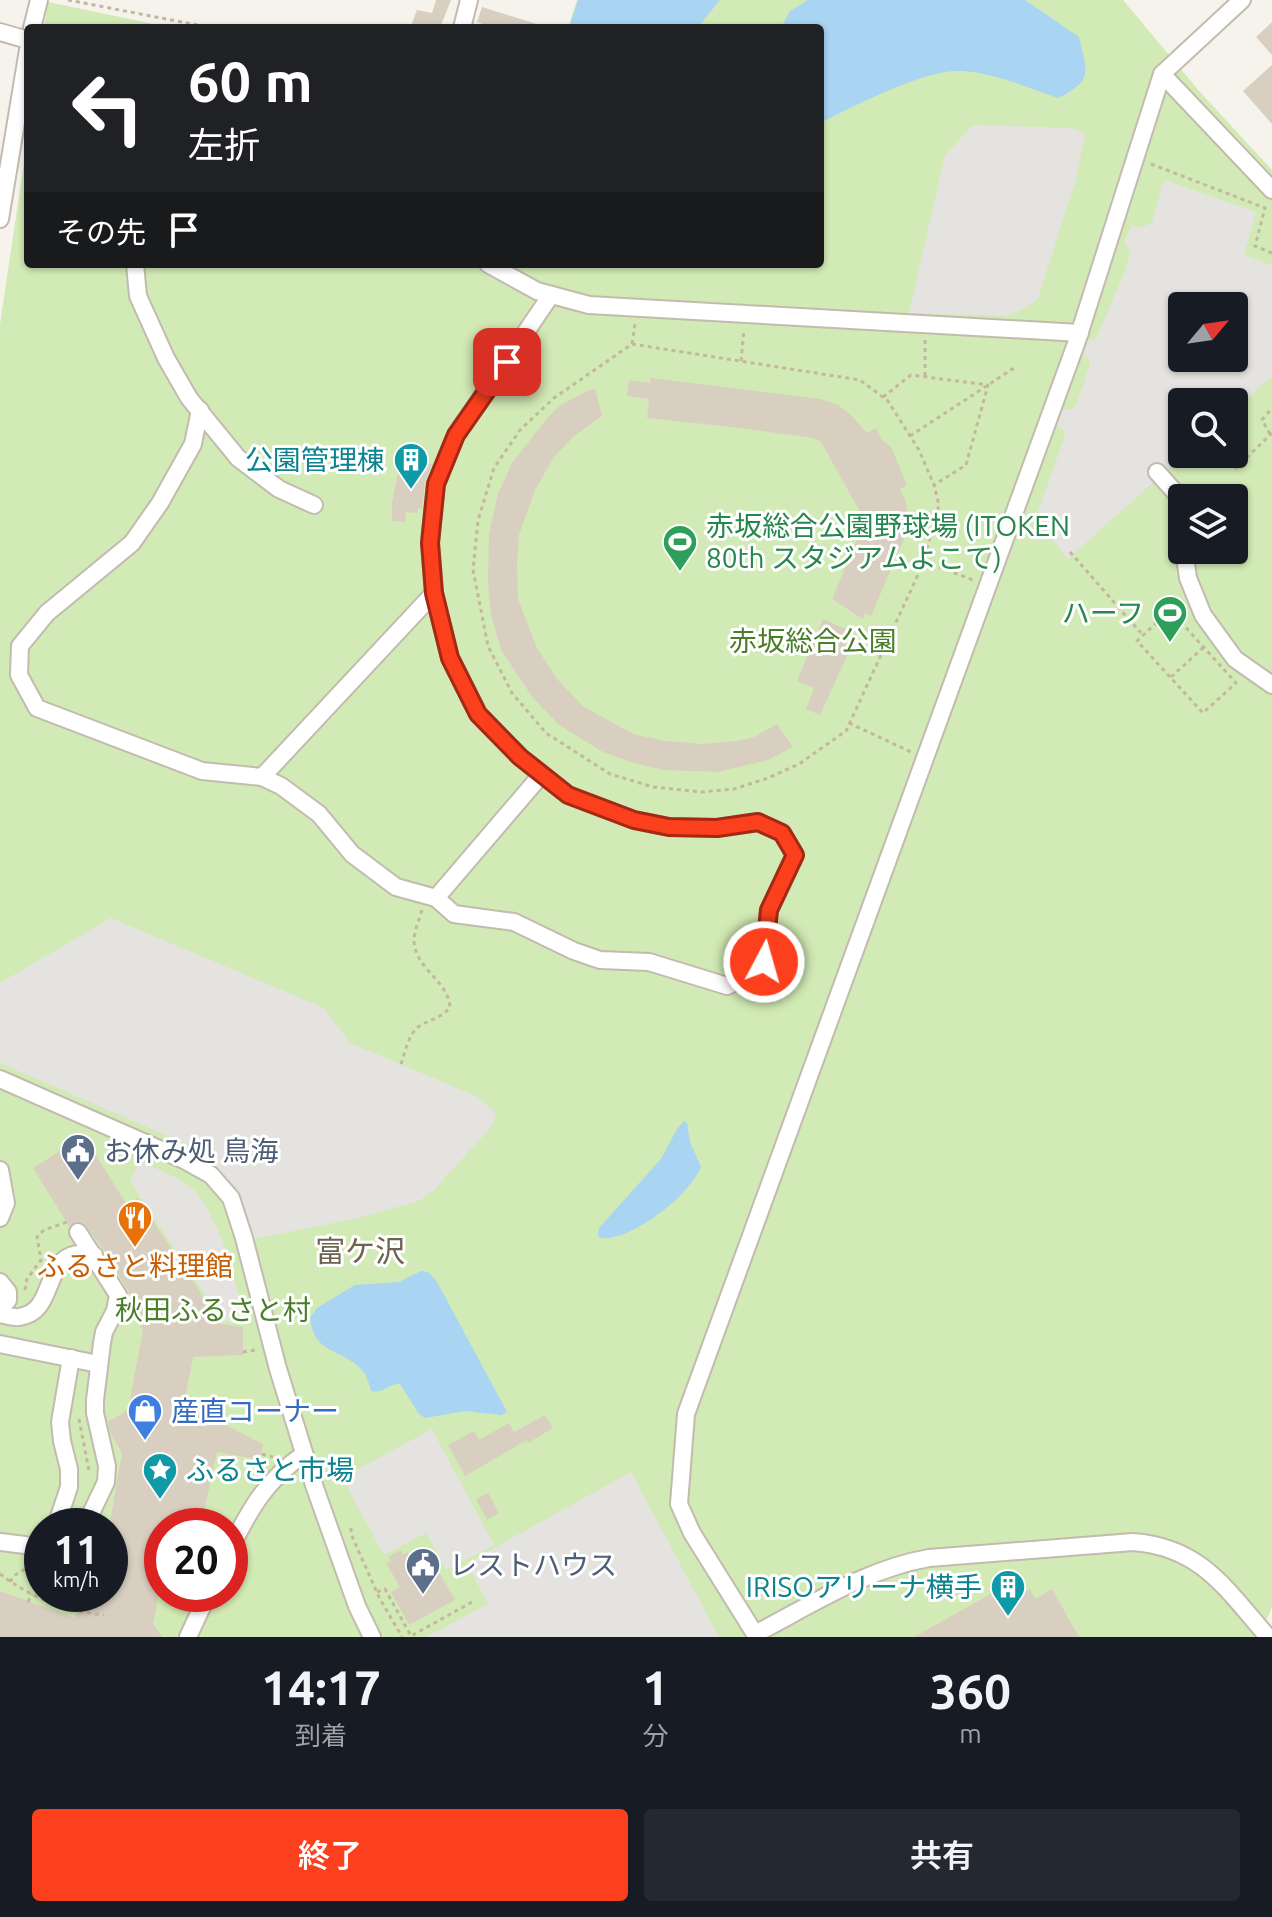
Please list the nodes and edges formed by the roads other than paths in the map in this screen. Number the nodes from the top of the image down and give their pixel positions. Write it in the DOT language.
graph roads {
  1 [pos="39,0"];
  2 [pos="469,0"];
  3 [pos="1242,0"];
  4 [pos="33,24"];
  5 [pos="463,24"];
  6 [pos="0,32"];
  7 [pos="24,39"];
  8 [pos="24,68"];
  9 [pos="1162,74"];
  10 [pos="6,150"];
  11 [pos="1272,190"];
  12 [pos="0,219"];
  13 [pos="135,268"];
  14 [pos="495,268"];
  15 [pos="551,295"];
  16 [pos="1080,333"];
  17 [pos="200,410"];
  18 [pos="1157,472"];
  19 [pos="1168,484"];
  20 [pos="314,505"];
  21 [pos="1186,564"];
  22 [pos="434,593"];
  23 [pos="1272,685"];
  24 [pos="542,774"];
  25 [pos="262,777"];
  26 [pos="431,896"];
  27 [pos="0,1079"];
  28 [pos="0,1170"];
  29 [pos="0,1218"];
  30 [pos="73,1227"];
  31 [pos="94,1255"];
  32 [pos="0,1282"];
  33 [pos="0,1311"];
  34 [pos="19,1318"];
  35 [pos="6,1346"];
  36 [pos="71,1358"];
  37 [pos="98,1364"];
  38 [pos="304,1454"];
  39 [pos="62,1508"];
  40 [pos="94,1508"];
  41 [pos="248,1516"];
  42 [pos="0,1542"];
  43 [pos="24,1545"];
  44 [pos="200,1612"];
  45 [pos="188,1637"];
  46 [pos="372,1637"];
  47 [pos="1268,1637"];
  1 -- 4 [label="street"];
  2 -- 5 [label="street"];
  3 -- 9 [label="street"];
  6 -- 7 [label="street"];
  8 -- 10 [label="street"];
  9 -- 11 [label="street"];
  9 -- 16 [label="street"];
  10 -- 12 [label="street"];
  13 -- 17 [label="street"];
  14 -- 15 [label="street"];
  15 -- 16 [label="street"];
  15 -- 22 [label="street"];
  16 -- 47 [label="street"];
  17 -- 20 [label="street"];
  17 -- 25 [label="street"];
  18 -- 19 [label="street"];
  21 -- 23 [label="street"];
  22 -- 24 [label="street"];
  22 -- 25 [label="street"];
  24 -- 26 [label="street"];
  24 -- 26 [label="street"];
  25 -- 26 [label="street"];
  27 -- 38 [label="street"];
  28 -- 29 [label="street"];
  30 -- 31 [label="street"];
  31 -- 34 [label="street"];
  31 -- 37 [label="street"];
  32 -- 33 [label="street"];
  33 -- 34 [label="street"];
  34 -- 35 [label="street"];
  35 -- 36 [label="street"];
  36 -- 37 [label="street"];
  36 -- 39 [label="street"];
  37 -- 40 [label="street"];
  38 -- 41 [label="street"];
  38 -- 46 [label="street"];
  42 -- 43 [label="street"];
  44 -- 45 [label="street"];
}
